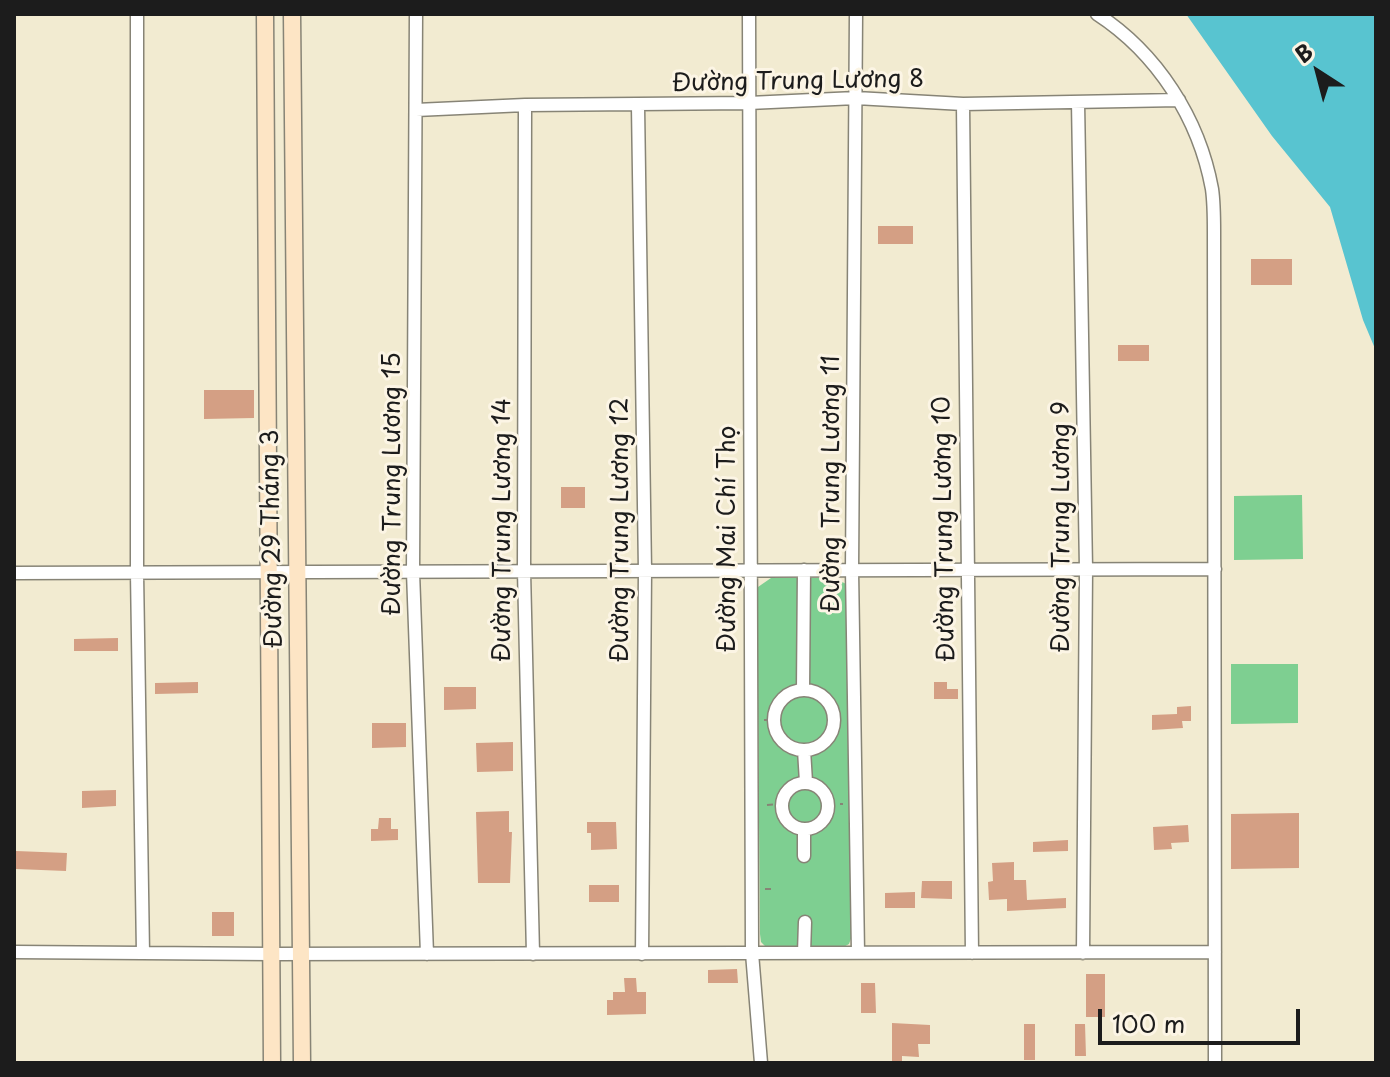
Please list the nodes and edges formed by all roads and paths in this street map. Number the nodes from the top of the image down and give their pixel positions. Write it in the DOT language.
graph roads {
  1 [pos="137,14"];
  2 [pos="265,14"];
  3 [pos="292,14"];
  4 [pos="416,14"];
  5 [pos="749,14"];
  6 [pos="856,14"];
  7 [pos="1097,14"];
  8 [pos="856,98"];
  9 [pos="1179,100"];
  10 [pos="1078,102"];
  11 [pos="749,103"];
  12 [pos="963,104"];
  13 [pos="525,105"];
  14 [pos="638,106"];
  15 [pos="416,110"];
  16 [pos="1086,569"];
  17 [pos="1215,569"];
  18 [pos="804,570"];
  19 [pos="852,570"];
  20 [pos="967,570"];
  21 [pos="524,571"];
  22 [pos="645,571"];
  23 [pos="750,571"];
  24 [pos="268,572"];
  25 [pos="297,572"];
  26 [pos="413,572"];
  27 [pos="14,573"];
  28 [pos="137,573"];
  29 [pos="803,690"];
  30 [pos="804,750"];
  31 [pos="806,782"];
  32 [pos="781,804"];
  33 [pos="751,806"];
  34 [pos="804,829"];
  35 [pos="804,856"];
  36 [pos="805,922"];
  37 [pos="14,952"];
  38 [pos="1215,952"];
  39 [pos="143,953"];
  40 [pos="752,953"];
  41 [pos="804,953"];
  42 [pos="858,953"];
  43 [pos="972,953"];
  44 [pos="1083,953"];
  45 [pos="271,954"];
  46 [pos="301,954"];
  47 [pos="427,954"];
  48 [pos="533,954"];
  49 [pos="642,954"];
  50 [pos="272,1063"];
  51 [pos="302,1063"];
  52 [pos="761,1063"];
  53 [pos="1215,1063"];
  1 -- 28 [label="street"];
  2 -- 24 [label="street, Đường 29 Tháng 3"];
  3 -- 25 [label="street, Đường 29 Tháng 3"];
  4 -- 15 [label="street, Đường Trung Lương 15"];
  5 -- 11 [label="street, Đường Mai Chí Thọ"];
  6 -- 8 [label="street, Đường Trung Lương 11"];
  7 -- 9 [label="street"];
  8 -- 11 [label="street, Đường Trung Lương 8"];
  8 -- 12 [label="street, Đường Trung Lương 8"];
  8 -- 19 [label="street, Đường Trung Lương 11"];
  9 -- 10 [label="street, Đường Trung Lương 8"];
  9 -- 17 [label="street"];
  10 -- 12 [label="street, Đường Trung Lương 8"];
  10 -- 16 [label="street, Đường Trung Lương 9"];
  11 -- 14 [label="street, Đường Trung Lương 8"];
  11 -- 23 [label="street, Đường Mai Chí Thọ"];
  12 -- 20 [label="street, Đường Trung Lương 10"];
  13 -- 14 [label="street, Đường Trung Lương 8"];
  13 -- 15 [label="street, Đường Trung Lương 8"];
  13 -- 21 [label="street, Đường Trung Lương 14"];
  14 -- 22 [label="street, Đường Trung Lương 12"];
  15 -- 26 [label="street, Đường Trung Lương 15"];
  16 -- 17 [label="street"];
  16 -- 20 [label="street"];
  16 -- 44 [label="street, Đường Trung Lương 9"];
  17 -- 38 [label="street"];
  18 -- 19 [label="street"];
  18 -- 23 [label="street"];
  18 -- 29 [label="street"];
  19 -- 20 [label="street"];
  19 -- 42 [label="street, Đường Trung Lương 11"];
  20 -- 43 [label="street, Đường Trung Lương 10"];
  21 -- 22 [label="street"];
  21 -- 26 [label="street"];
  21 -- 48 [label="street, Đường Trung Lương 14"];
  22 -- 23 [label="street"];
  22 -- 49 [label="street, Đường Trung Lương 12"];
  23 -- 33 [label="street, Đường Mai Chí Thọ"];
  24 -- 25 [label="street"];
  24 -- 28 [label="street"];
  24 -- 45 [label="street, Đường 29 Tháng 3"];
  25 -- 26 [label="street"];
  25 -- 46 [label="street, Đường 29 Tháng 3"];
  26 -- 47 [label="street, Đường Trung Lương 15"];
  27 -- 28 [label="street"];
  28 -- 39 [label="street"];
  29 -- 30 [label="street"];
  29 -- 30 [label="street"];
  30 -- 31 [label="street"];
  31 -- 32 [label="street"];
  31 -- 34 [label="street"];
  32 -- 33 [label="path"];
  32 -- 34 [label="street"];
  33 -- 40 [label="street, Đường Mai Chí Thọ"];
  34 -- 35 [label="street"];
  36 -- 41 [label="street"];
  37 -- 39 [label="street"];
  38 -- 44 [label="street"];
  38 -- 53 [label="street"];
  39 -- 45 [label="street"];
  40 -- 41 [label="street"];
  40 -- 49 [label="street"];
  40 -- 52 [label="street, Đường Mai Chí Thọ"];
  41 -- 42 [label="street"];
  42 -- 43 [label="street"];
  43 -- 44 [label="street"];
  45 -- 46 [label="street"];
  45 -- 50 [label="street, Đường 29 Tháng 3"];
  46 -- 47 [label="street"];
  46 -- 51 [label="street, Đường 29 Tháng 3"];
  47 -- 48 [label="street"];
  48 -- 49 [label="street"];
}
